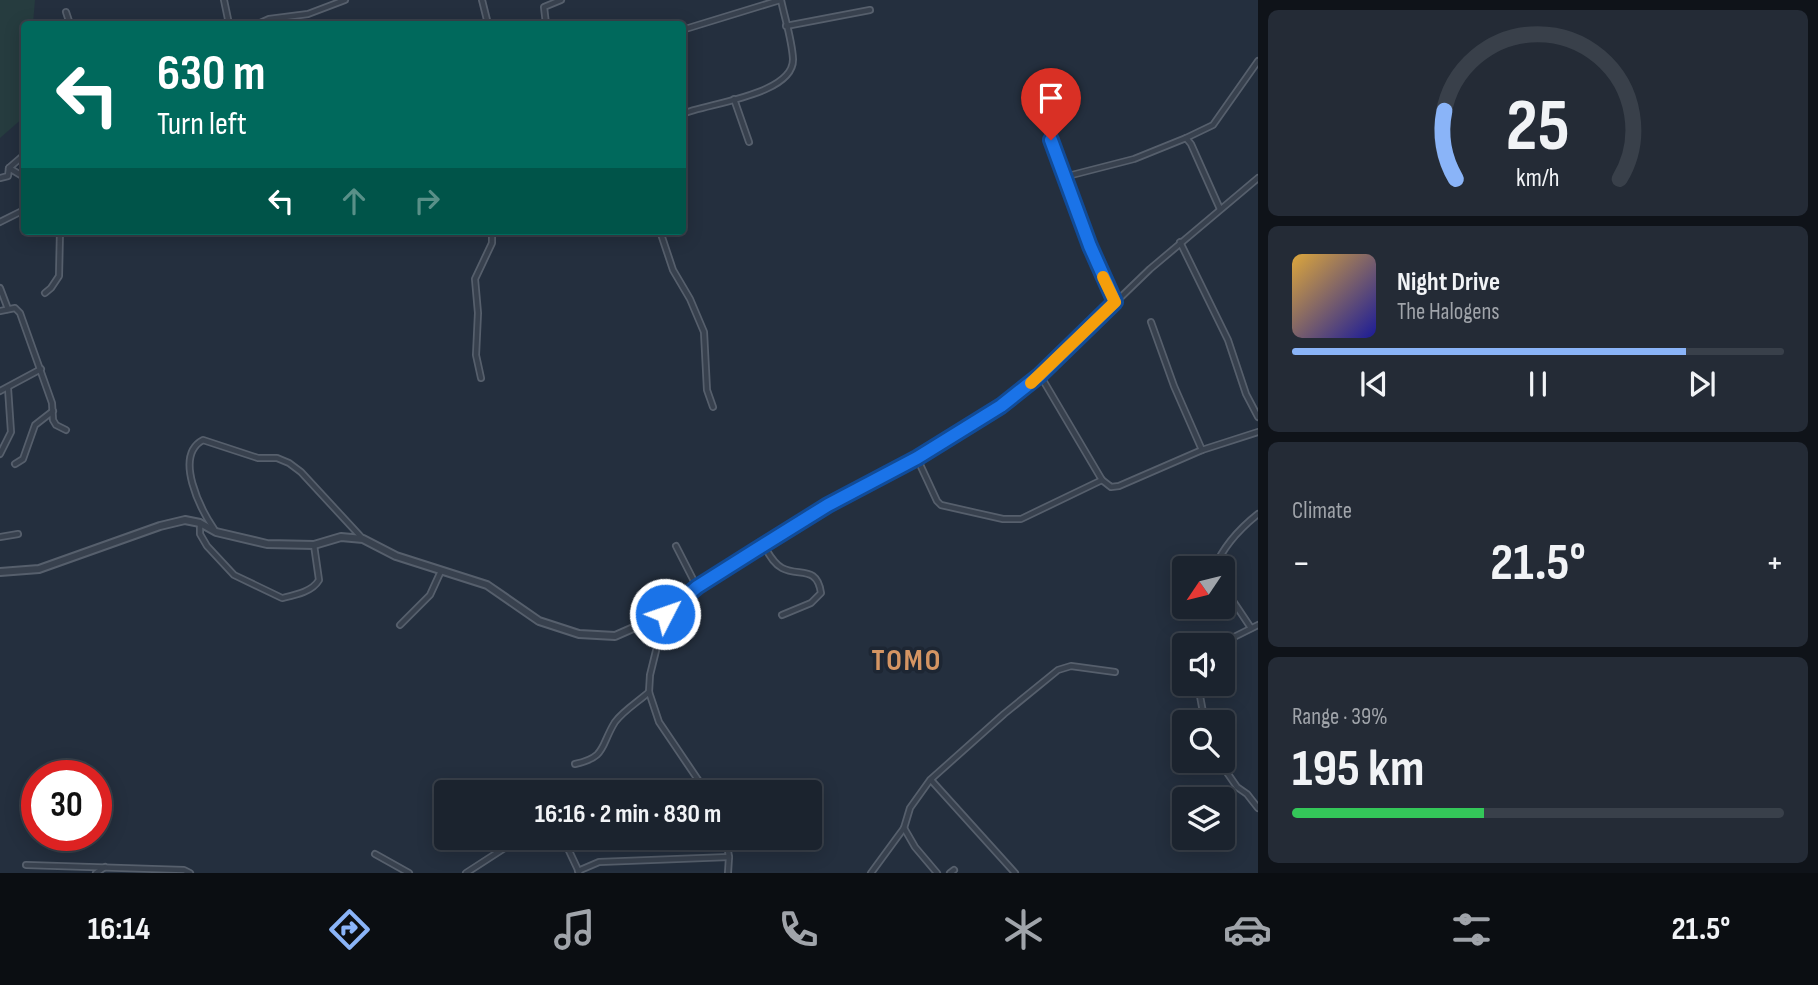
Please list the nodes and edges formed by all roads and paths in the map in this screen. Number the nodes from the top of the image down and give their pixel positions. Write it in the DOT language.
graph roads {
  1 [pos="223,0"];
  2 [pos="345,0"];
  3 [pos="482,0"];
  4 [pos="561,0"];
  5 [pos="780,0"];
  6 [pos="552,2"];
  7 [pos="870,10"];
  8 [pos="66,12"];
  9 [pos="69,21"];
  10 [pos="228,21"];
  11 [pos="265,21"];
  12 [pos="487,21"];
  13 [pos="546,21"];
  14 [pos="786,26"];
  15 [pos="686,29"];
  16 [pos="1258,61"];
  17 [pos="734,99"];
  18 [pos="686,113"];
  19 [pos="1048,131"];
  20 [pos="1186,138"];
  21 [pos="749,142"];
  22 [pos="21,158"];
  23 [pos="9,168"];
  24 [pos="21,175"];
  25 [pos="1064,177"];
  26 [pos="0,178"];
  27 [pos="1258,178"];
  28 [pos="1220,209"];
  29 [pos="21,212"];
  30 [pos="0,222"];
  31 [pos="60,235"];
  32 [pos="492,235"];
  33 [pos="661,235"];
  34 [pos="1180,243"];
  35 [pos="0,288"];
  36 [pos="45,293"];
  37 [pos="1115,302"];
  38 [pos="8,309"];
  39 [pos="0,312"];
  40 [pos="1151,322"];
  41 [pos="41,369"];
  42 [pos="1040,375"];
  43 [pos="481,378"];
  44 [pos="8,388"];
  45 [pos="0,391"];
  46 [pos="713,407"];
  47 [pos="53,411"];
  48 [pos="1258,418"];
  49 [pos="66,430"];
  50 [pos="1258,432"];
  51 [pos="1202,450"];
  52 [pos="0,454"];
  53 [pos="917,458"];
  54 [pos="16,464"];
  55 [pos="1102,480"];
  56 [pos="1258,514"];
  57 [pos="200,523"];
  58 [pos="216,532"];
  59 [pos="18,534"];
  60 [pos="0,537"];
  61 [pos="363,538"];
  62 [pos="314,545"];
  63 [pos="676,545"];
  64 [pos="764,546"];
  65 [pos="1220,556"];
  66 [pos="441,571"];
  67 [pos="0,572"];
  68 [pos="697,587"];
  69 [pos="1236,606"];
  70 [pos="665,614"];
  71 [pos="782,615"];
  72 [pos="400,625"];
  73 [pos="1258,625"];
  74 [pos="1251,628"];
  75 [pos="1235,636"];
  76 [pos="1115,672"];
  77 [pos="649,692"];
  78 [pos="1200,696"];
  79 [pos="1203,710"];
  80 [pos="575,764"];
  81 [pos="1227,773"];
  82 [pos="698,780"];
  83 [pos="930,780"];
  84 [pos="1258,808"];
  85 [pos="904,828"];
  86 [pos="501,850"];
  87 [pos="569,850"];
  88 [pos="728,850"];
  89 [pos="375,854"];
  90 [pos="729,857"];
  91 [pos="26,865"];
  92 [pos="106,866"];
  93 [pos="579,872"];
  94 [pos="96,873"];
  95 [pos="106,873"];
  96 [pos="190,873"];
  97 [pos="410,873"];
  98 [pos="466,873"];
  99 [pos="728,873"];
  100 [pos="871,873"];
  101 [pos="937,873"];
  102 [pos="1015,873"];
  1 -- 10 [label="street"];
  2 -- 11 [label="street"];
  3 -- 12 [label="street"];
  4 -- 6 [label="street"];
  5 -- 14 [label="street"];
  5 -- 15 [label="street"];
  6 -- 13 [label="street"];
  7 -- 14 [label="street"];
  8 -- 9 [label="street"];
  14 -- 17 [label="street"];
  16 -- 20 [label="street"];
  17 -- 18 [label="street"];
  17 -- 21 [label="street"];
  19 -- 25 [label="street"];
  20 -- 25 [label="street"];
  20 -- 28 [label="street"];
  22 -- 23 [label="street"];
  23 -- 24 [label="street"];
  23 -- 26 [label="street"];
  25 -- 37 [label="street"];
  27 -- 28 [label="street"];
  28 -- 34 [label="street"];
  29 -- 30 [label="street"];
  31 -- 36 [label="street"];
  32 -- 43 [label="street"];
  33 -- 46 [label="street"];
  34 -- 37 [label="street"];
  34 -- 48 [label="street"];
  35 -- 38 [label="street"];
  37 -- 42 [label="street"];
  38 -- 39 [label="street"];
  38 -- 41 [label="street"];
  40 -- 51 [label="street"];
  41 -- 44 [label="street"];
  41 -- 47 [label="street"];
  42 -- 53 [label="street"];
  42 -- 55 [label="street"];
  44 -- 45 [label="street"];
  44 -- 52 [label="street"];
  47 -- 49 [label="street"];
  47 -- 54 [label="street"];
  50 -- 51 [label="street"];
  51 -- 55 [label="street"];
  53 -- 55 [label="street"];
  53 -- 64 [label="street"];
  56 -- 65 [label="street"];
  57 -- 58 [label="street"];
  57 -- 62 [label="street"];
  57 -- 67 [label="street"];
  58 -- 61 [label="street"];
  58 -- 62 [label="street"];
  59 -- 60 [label="street"];
  61 -- 62 [label="street"];
  61 -- 66 [label="street"];
  63 -- 68 [label="street"];
  64 -- 68 [label="street"];
  64 -- 71 [label="street"];
  66 -- 70 [label="street"];
  66 -- 72 [label="street"];
  68 -- 70 [label="street"];
  69 -- 74 [label="street"];
  70 -- 77 [label="street"];
  73 -- 74 [label="street"];
  74 -- 75 [label="street"];
  76 -- 83 [label="street"];
  77 -- 80 [label="street"];
  77 -- 82 [label="street"];
  78 -- 79 [label="street"];
  81 -- 84 [label="street"];
  83 -- 85 [label="street"];
  83 -- 102 [label="street"];
  85 -- 100 [label="street"];
  85 -- 101 [label="street"];
  86 -- 98 [label="street"];
  87 -- 93 [label="street"];
  88 -- 90 [label="street"];
  89 -- 97 [label="street"];
  90 -- 93 [label="street"];
  90 -- 99 [label="street"];
  91 -- 92 [label="street"];
  92 -- 94 [label="street"];
  92 -- 95 [label="street"];
  92 -- 96 [label="street"];
}
